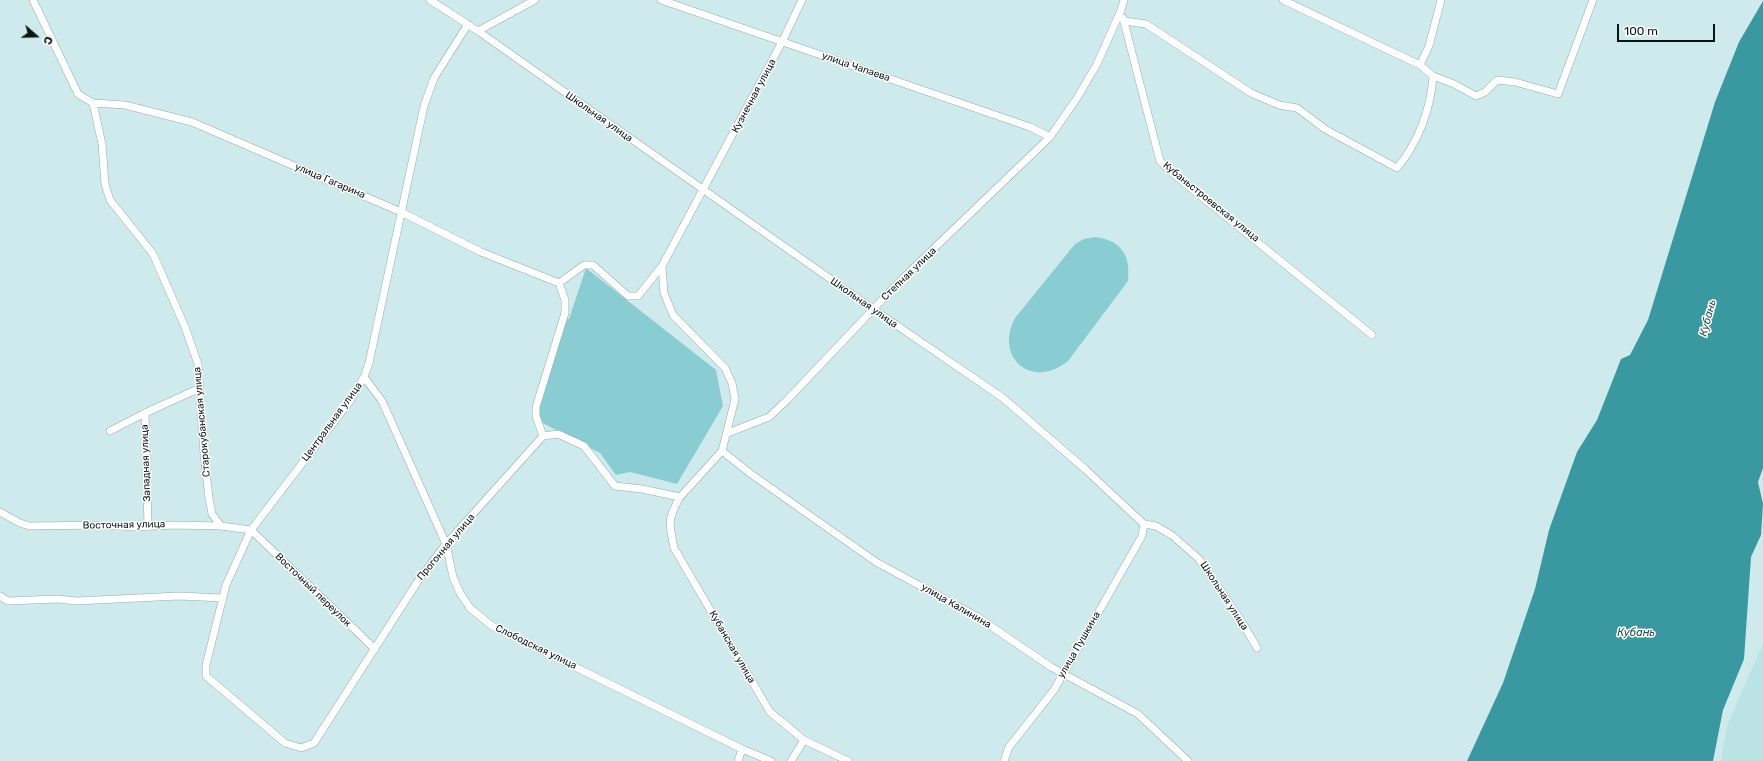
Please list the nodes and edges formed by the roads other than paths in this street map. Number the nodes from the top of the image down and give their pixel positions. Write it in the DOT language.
graph roads {
  1 [pos="33,0"];
  2 [pos="430,0"];
  3 [pos="535,0"];
  4 [pos="661,0"];
  5 [pos="802,0"];
  6 [pos="1124,0"];
  7 [pos="1283,0"];
  8 [pos="1441,0"];
  9 [pos="1593,0"];
  10 [pos="1121,10"];
  11 [pos="1124,21"];
  12 [pos="468,24"];
  13 [pos="478,31"];
  14 [pos="782,42"];
  15 [pos="1420,65"];
  16 [pos="1433,76"];
  17 [pos="93,103"];
  18 [pos="1050,137"];
  19 [pos="704,190"];
  20 [pos="401,212"];
  21 [pos="662,266"];
  22 [pos="560,283"];
  23 [pos="873,309"];
  24 [pos="1372,335"];
  25 [pos="364,377"];
  26 [pos="200,388"];
  27 [pos="145,413"];
  28 [pos="110,431"];
  29 [pos="728,433"];
  30 [pos="543,436"];
  31 [pos="722,451"];
  32 [pos="680,497"];
  33 [pos="0,512"];
  34 [pos="1144,524"];
  35 [pos="148,526"];
  36 [pos="221,526"];
  37 [pos="251,530"];
  38 [pos="446,544"];
  39 [pos="0,596"];
  40 [pos="223,598"];
  41 [pos="1257,648"];
  42 [pos="375,649"];
  43 [pos="1062,673"];
  44 [pos="254,718"];
  45 [pos="804,740"];
  46 [pos="742,749"];
  47 [pos="738,761"];
  48 [pos="772,761"];
  49 [pos="791,761"];
  50 [pos="848,761"];
  51 [pos="1004,761"];
  52 [pos="1188,761"];
  1 -- 17 [label="street"];
  2 -- 12 [label="street, Школьная улица"];
  3 -- 13 [label="street"];
  4 -- 14 [label="street, улица Чапаева"];
  5 -- 14 [label="street, Кузнечная улица"];
  6 -- 10 [label="street, Степная улица"];
  7 -- 15 [label="street"];
  8 -- 15 [label="street"];
  9 -- 16 [label="street"];
  10 -- 11 [label="street, Кубаньстроевская улица"];
  10 -- 18 [label="street, Степная улица"];
  11 -- 16 [label="street"];
  11 -- 24 [label="street, Кубаньстроевская улица"];
  12 -- 13 [label="street, Школьная улица"];
  12 -- 20 [label="street, Центральная улица"];
  13 -- 19 [label="street, Школьная улица"];
  14 -- 18 [label="street, улица Чапаева"];
  14 -- 19 [label="street, Кузнечная улица"];
  15 -- 16 [label="street"];
  17 -- 20 [label="street, улица Гагарина"];
  17 -- 26 [label="street, Старокубанская улица"];
  18 -- 23 [label="street, Степная улица"];
  19 -- 21 [label="street, Кузнечная улица"];
  19 -- 23 [label="street, Школьная улица"];
  20 -- 22 [label="street, улица Гагарина"];
  20 -- 25 [label="street, Центральная улица"];
  21 -- 22 [label="street, Кузнечная улица"];
  21 -- 29 [label="street"];
  22 -- 30 [label="street"];
  23 -- 29 [label="street, Степная улица"];
  23 -- 34 [label="street, Школьная улица"];
  25 -- 37 [label="street, Центральная улица"];
  25 -- 38 [label="street, Слободская улица"];
  26 -- 27 [label="street, Западная улица"];
  26 -- 36 [label="street, Старокубанская улица"];
  27 -- 28 [label="street"];
  27 -- 35 [label="street, Западная улица"];
  29 -- 31 [label="street"];
  30 -- 32 [label="street"];
  30 -- 38 [label="street, Прогонная улица"];
  31 -- 32 [label="street, Кубанская улица"];
  31 -- 43 [label="street, улица Калинина"];
  32 -- 45 [label="street, Кубанская улица"];
  33 -- 35 [label="street, Восточная улица"];
  34 -- 41 [label="street, Школьная улица"];
  34 -- 43 [label="street, улица Пушкина"];
  35 -- 36 [label="street, Восточная улица"];
  36 -- 37 [label="street, Восточная улица"];
  37 -- 40 [label="street, Центральная улица"];
  37 -- 42 [label="street, Восточный переулок"];
  38 -- 42 [label="street, Прогонная улица"];
  38 -- 46 [label="street, Слободская улица"];
  39 -- 40 [label="street"];
  40 -- 44 [label="street, Центральная улица"];
  42 -- 44 [label="street, Прогонная улица"];
  43 -- 51 [label="street, улица Пушкина"];
  43 -- 52 [label="street, улица Калинина"];
  45 -- 49 [label="street"];
  45 -- 50 [label="street, Кубанская улица"];
  46 -- 47 [label="street"];
  46 -- 48 [label="street, Слободская улица"];
}
